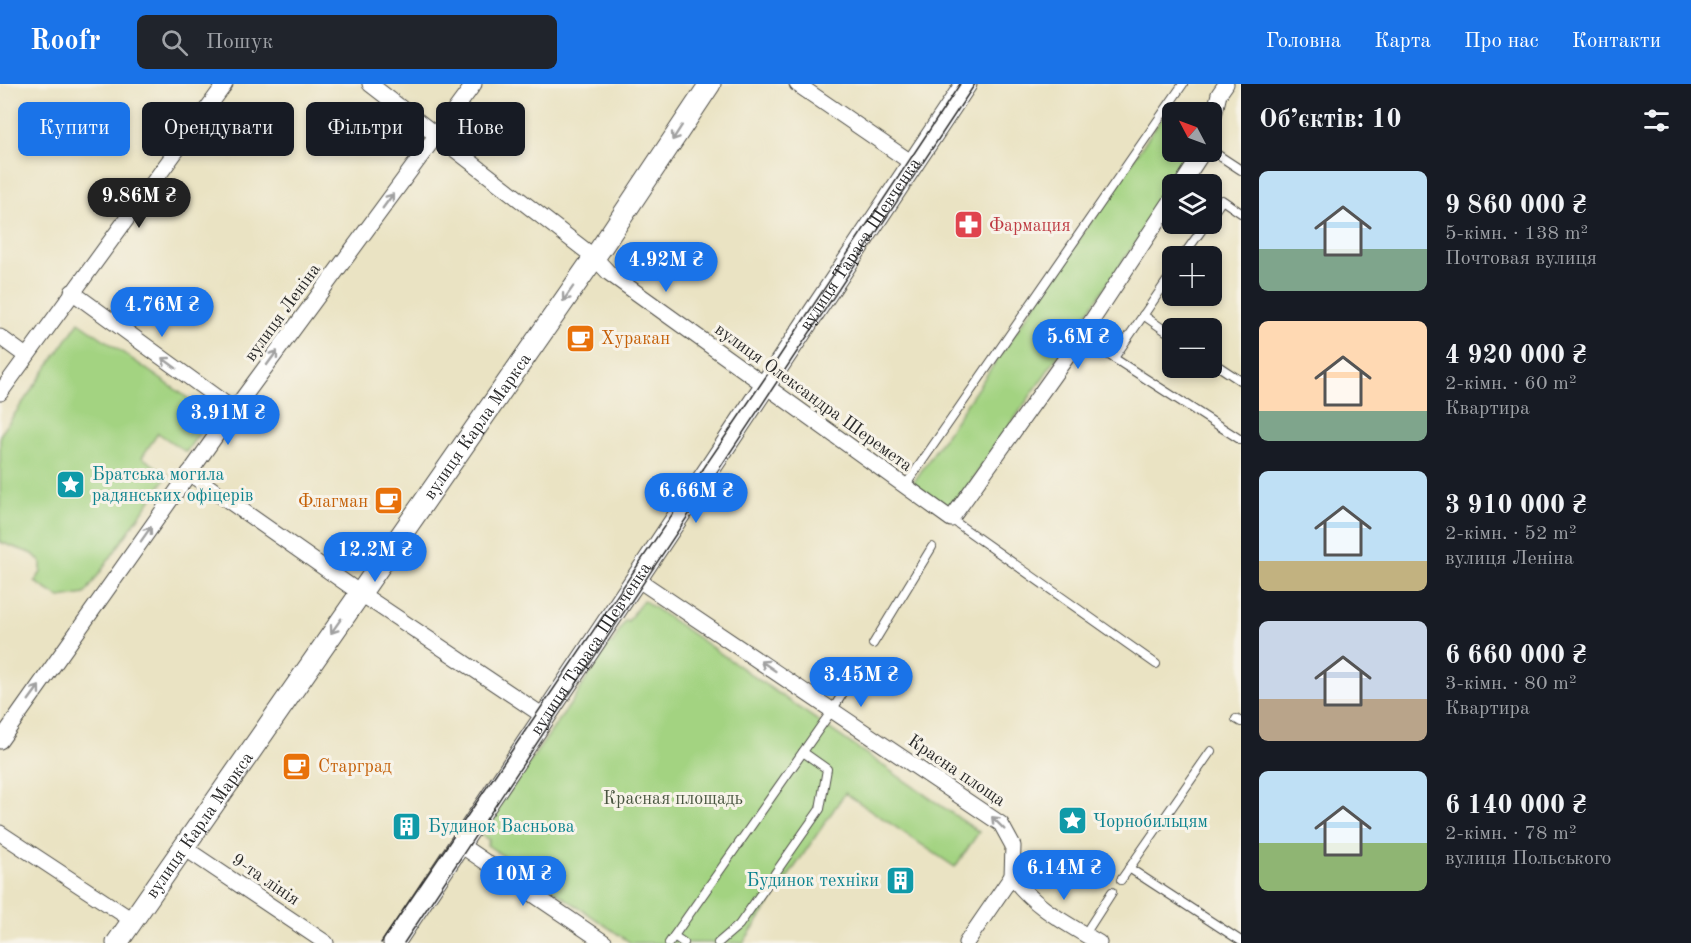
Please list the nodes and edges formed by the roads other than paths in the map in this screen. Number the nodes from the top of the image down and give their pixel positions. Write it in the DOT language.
graph roads {
  1 [pos="225,84"];
  2 [pos="370,84"];
  3 [pos="474,84"];
  4 [pos="710,84"];
  5 [pos="797,84"];
  6 [pos="966,84"];
  7 [pos="1183,84"];
  8 [pos="1226,84"];
  9 [pos="462,102"];
  10 [pos="1217,102"];
  11 [pos="436,134"];
  12 [pos="436,139"];
  13 [pos="464,156"];
  14 [pos="1222,158"];
  15 [pos="912,163"];
  16 [pos="1241,170"];
  17 [pos="1222,200"];
  18 [pos="1241,213"];
  19 [pos="1162,215"];
  20 [pos="594,257"];
  21 [pos="1162,288"];
  22 [pos="72,292"];
  23 [pos="1143,315"];
  24 [pos="1162,328"];
  25 [pos="0,337"];
  26 [pos="1081,337"];
  27 [pos="26,356"];
  28 [pos="1113,358"];
  29 [pos="1222,369"];
  30 [pos="1241,381"];
  31 [pos="767,386"];
  32 [pos="0,393"];
  33 [pos="234,410"];
  34 [pos="1241,440"];
  35 [pos="189,473"];
  36 [pos="904,487"];
  37 [pos="951,519"];
  38 [pos="932,547"];
  39 [pos="638,574"];
  40 [pos="360,593"];
  41 [pos="873,644"];
  42 [pos="1156,664"];
  43 [pos="856,672"];
  44 [pos="833,709"];
  45 [pos="545,717"];
  46 [pos="0,741"];
  47 [pos="1211,751"];
  48 [pos="803,752"];
  49 [pos="0,833"];
  50 [pos="459,844"];
  51 [pos="183,847"];
  52 [pos="1129,868"];
  53 [pos="1012,876"];
  54 [pos="1121,880"];
  55 [pos="1112,892"];
  56 [pos="132,920"];
  57 [pos="1085,934"];
  58 [pos="672,939"];
  59 [pos="1241,941"];
  60 [pos="117,943"];
  61 [pos="326,943"];
  62 [pos="394,943"];
  63 [pos="605,943"];
  64 [pos="684,943"];
  65 [pos="718,943"];
  66 [pos="966,943"];
  67 [pos="1099,943"];
  1 -- 22 [label="street"];
  2 -- 11 [label="street, вулиця Олександра Шеремета"];
  3 -- 9 [label="street, вулиця Леніна"];
  4 -- 20 [label="main road, вулиця Карла Маркса, one-way"];
  5 -- 15 [label="street"];
  6 -- 15 [label="main road, вулиця Тараса Шевченка"];
  7 -- 36 [label="lane"];
  8 -- 10 [label="street"];
  33 -- 12 [label="street, вулиця Леніна, one-way"];
  13 -- 20 [label="street, вулиця Олександра Шеремета"];
  14 -- 16 [label="lane"];
  15 -- 31 [label="main road, вулиця Тараса Шевченка"];
  17 -- 18 [label="lane"];
  19 -- 26 [label="street"];
  20 -- 31 [label="street, вулиця Олександра Шеремета"];
  20 -- 40 [label="main road, вулиця Карла Маркса, one-way"];
  21 -- 23 [label="lane"];
  22 -- 27 [label="street"];
  33 -- 22 [label="street, one-way"];
  23 -- 24 [label="lane"];
  23 -- 28 [label="lane"];
  25 -- 27 [label="street"];
  26 -- 28 [label="lane"];
  26 -- 37 [label="street"];
  27 -- 32 [label="street"];
  28 -- 34 [label="lane"];
  29 -- 30 [label="lane"];
  31 -- 36 [label="street, вулиця Олександра Шеремета"];
  31 -- 39 [label="main road, вулиця Тараса Шевченка"];
  33 -- 35 [label="street, вулиця Леніна"];
  35 -- 40 [label="street"];
  46 -- 35 [label="street, вулиця Леніна, one-way"];
  36 -- 37 [label="street, вулиця Олександра Шеремета"];
  37 -- 42 [label="lane"];
  38 -- 41 [label="lane"];
  44 -- 39 [label="street, Красна площа, one-way"];
  39 -- 45 [label="main road, вулиця Тараса Шевченка"];
  40 -- 45 [label="street"];
  40 -- 51 [label="main road, вулиця Карла Маркса, one-way"];
  43 -- 44 [label="lane"];
  44 -- 48 [label="lane"];
  53 -- 44 [label="street, Красна площа, one-way"];
  45 -- 50 [label="main road, вулиця Тараса Шевченка"];
  47 -- 52 [label="lane"];
  48 -- 58 [label="lane"];
  48 -- 65 [label="lane"];
  49 -- 56 [label="street"];
  50 -- 62 [label="main road, вулиця Тараса Шевченка"];
  50 -- 63 [label="street"];
  51 -- 56 [label="main road, вулиця Карла Маркса"];
  51 -- 61 [label="street, 9-та лінія"];
  52 -- 54 [label="lane"];
  52 -- 59 [label="lane"];
  53 -- 57 [label="street"];
  53 -- 66 [label="street"];
  55 -- 57 [label="lane"];
  56 -- 60 [label="main road, вулиця Карла Маркса"];
  57 -- 67 [label="street"];
  58 -- 64 [label="lane"];
}
